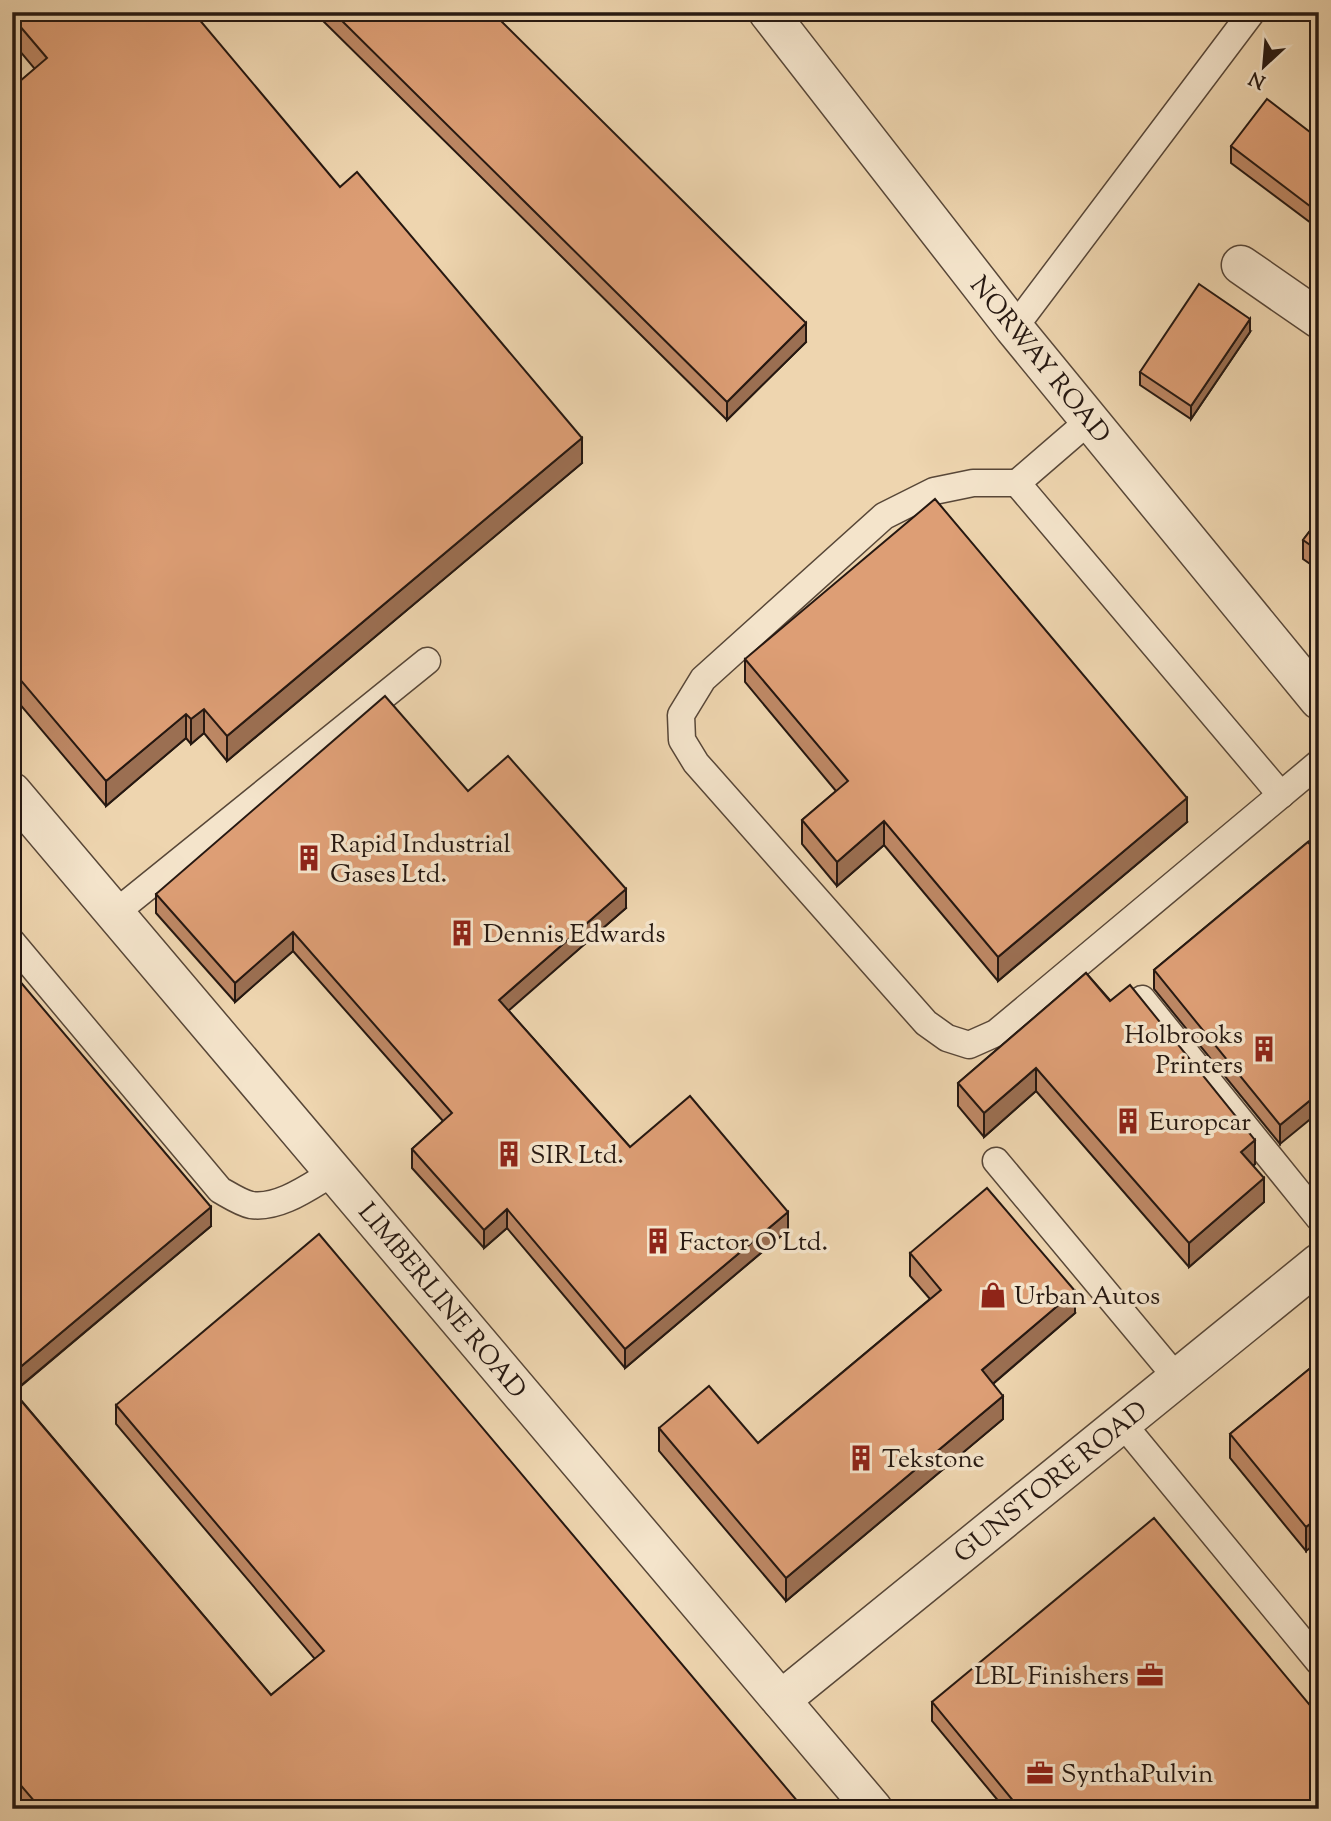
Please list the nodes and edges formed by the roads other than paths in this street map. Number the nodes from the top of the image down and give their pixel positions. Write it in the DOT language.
graph roads {
  1 [pos="768,12"];
  2 [pos="1252,12"];
  3 [pos="1241,265"];
  4 [pos="1319,319"];
  5 [pos="1014,328"];
  6 [pos="1090,420"];
  7 [pos="1017,482"];
  8 [pos="427,661"];
  9 [pos="1319,700"];
  10 [pos="1319,762"];
  11 [pos="12,792"];
  12 [pos="1281,795"];
  13 [pos="116,913"];
  14 [pos="12,942"];
  15 [pos="1142,999"];
  16 [pos="996,1161"];
  17 [pos="334,1172"];
  18 [pos="1319,1218"];
  19 [pos="1319,1263"];
  20 [pos="1177,1378"];
  21 [pos="1122,1423"];
  22 [pos="1319,1662"];
  23 [pos="781,1700"];
  24 [pos="873,1809"];
  1 -- 5 [label="street, NORWAY ROAD"];
  2 -- 5 [label="lane"];
  3 -- 4 [label="street"];
  5 -- 6 [label="street, NORWAY ROAD"];
  6 -- 7 [label="lane"];
  6 -- 9 [label="street, NORWAY ROAD"];
  7 -- 12 [label="lane"];
  7 -- 12 [label="lane"];
  8 -- 13 [label="lane"];
  10 -- 12 [label="lane"];
  11 -- 13 [label="street, LIMBERLINE ROAD"];
  13 -- 17 [label="street, LIMBERLINE ROAD"];
  14 -- 17 [label="lane"];
  15 -- 18 [label="lane"];
  16 -- 20 [label="lane"];
  17 -- 23 [label="street, LIMBERLINE ROAD"];
  19 -- 20 [label="street, GUNSTORE ROAD"];
  20 -- 21 [label="street, GUNSTORE ROAD"];
  21 -- 22 [label="lane"];
  21 -- 23 [label="street, GUNSTORE ROAD"];
  23 -- 24 [label="street, LIMBERLINE ROAD"];
}
